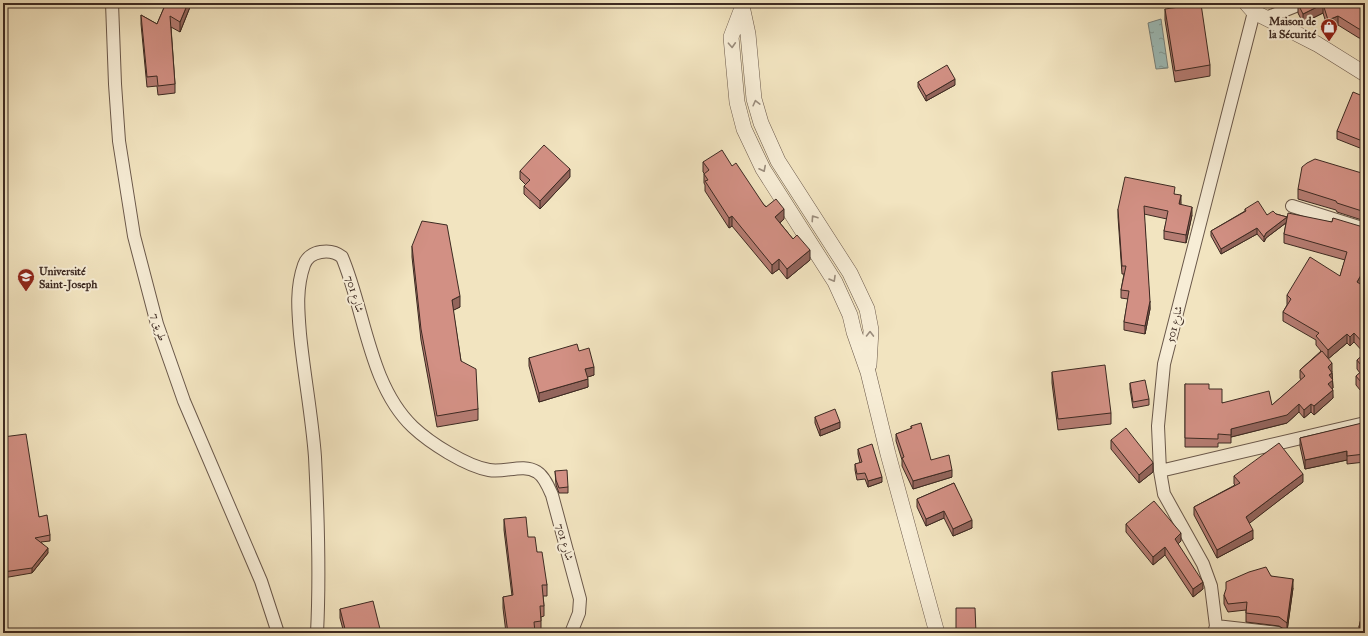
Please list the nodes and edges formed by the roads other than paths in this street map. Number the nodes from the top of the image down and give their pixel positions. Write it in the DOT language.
graph roads {
  1 [pos="112,3"];
  2 [pos="1303,3"];
  3 [pos="742,5"];
  4 [pos="1255,11"];
  5 [pos="1365,74"];
  6 [pos="1292,206"];
  7 [pos="1365,229"];
  8 [pos="1365,423"];
  9 [pos="1160,471"];
  10 [pos="1215,629"];
  11 [pos="278,633"];
  12 [pos="317,633"];
  13 [pos="572,633"];
  14 [pos="937,633"];
  15 [pos="1278,633"];
  1 -- 11 [label="street, طريق 7"];
  2 -- 4 [label="street"];
  3 -- 14 [label="street"];
  4 -- 5 [label="street"];
  4 -- 9 [label="street, شارع 501"];
  6 -- 7 [label="street"];
  8 -- 9 [label="street"];
  9 -- 10 [label="street, شارع 501"];
  10 -- 15 [label="street"];
  12 -- 13 [label="street, شارع 701"];
}
